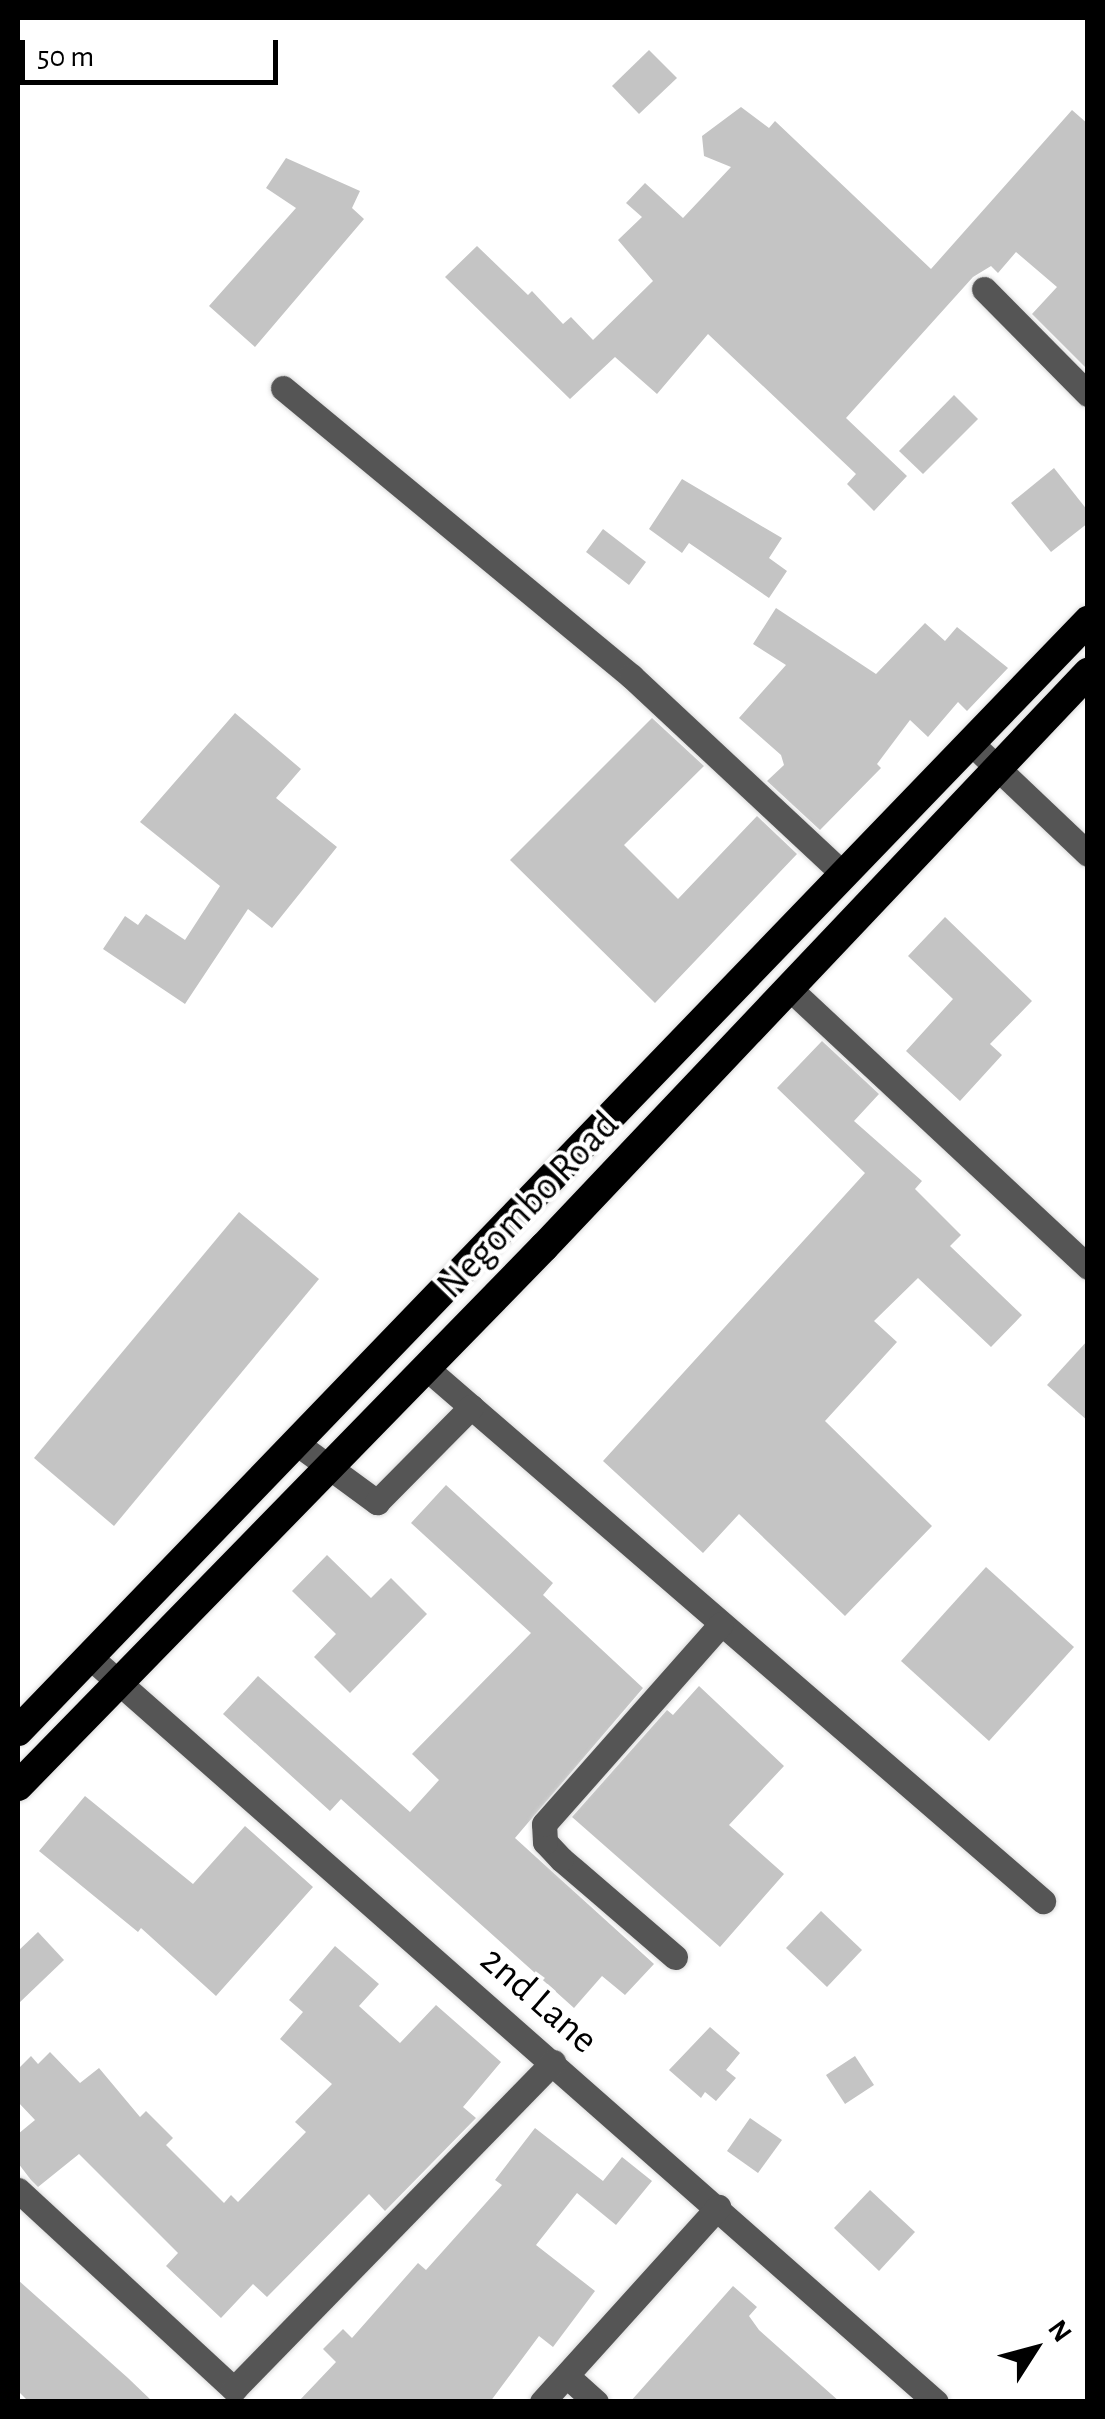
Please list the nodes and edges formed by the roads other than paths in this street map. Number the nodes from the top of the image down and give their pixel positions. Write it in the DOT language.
graph roads {
  1 [pos="984,288"];
  2 [pos="283,388"];
  3 [pos="1088,394"];
  4 [pos="1088,621"];
  5 [pos="1088,673"];
  6 [pos="971,743"];
  7 [pos="997,770"];
  8 [pos="1088,854"];
  9 [pos="843,874"];
  10 [pos="791,990"];
  11 [pos="1088,1267"];
  12 [pos="425,1367"];
  13 [pos="470,1407"];
  14 [pos="299,1445"];
  15 [pos="327,1467"];
  16 [pos="721,1624"];
  17 [pos="90,1657"];
  18 [pos="119,1683"];
  19 [pos="18,1731"];
  20 [pos="18,1786"];
  21 [pos="1043,1901"];
  22 [pos="674,1957"];
  23 [pos="553,2062"];
  24 [pos="18,2190"];
  25 [pos="718,2207"];
  26 [pos="567,2376"];
  27 [pos="228,2395"];
  28 [pos="542,2402"];
  29 [pos="596,2402"];
  30 [pos="936,2402"];
  1 -- 3 [label="street"];
  2 -- 9 [label="street"];
  4 -- 6 [label="highway, Negombo Road"];
  5 -- 7 [label="highway, Negombo Road"];
  6 -- 7 [label="street"];
  6 -- 9 [label="highway, Negombo Road"];
  7 -- 8 [label="street"];
  7 -- 10 [label="highway, Negombo Road"];
  9 -- 14 [label="highway, Negombo Road"];
  10 -- 11 [label="street"];
  10 -- 12 [label="highway, Negombo Road"];
  12 -- 13 [label="street"];
  12 -- 15 [label="highway, Negombo Road"];
  13 -- 15 [label="street"];
  13 -- 16 [label="street"];
  14 -- 15 [label="street"];
  14 -- 17 [label="highway, Negombo Road"];
  15 -- 18 [label="highway, Negombo Road"];
  16 -- 21 [label="street"];
  16 -- 22 [label="street"];
  17 -- 18 [label="street, 2nd Lane"];
  17 -- 19 [label="highway, Negombo Road"];
  18 -- 20 [label="highway, Negombo Road"];
  18 -- 23 [label="street, 2nd Lane"];
  23 -- 25 [label="street, 2nd Lane"];
  23 -- 27 [label="street"];
  24 -- 27 [label="street"];
  25 -- 26 [label="street"];
  25 -- 30 [label="street, 2nd Lane"];
  26 -- 28 [label="street"];
  26 -- 29 [label="street"];
}
